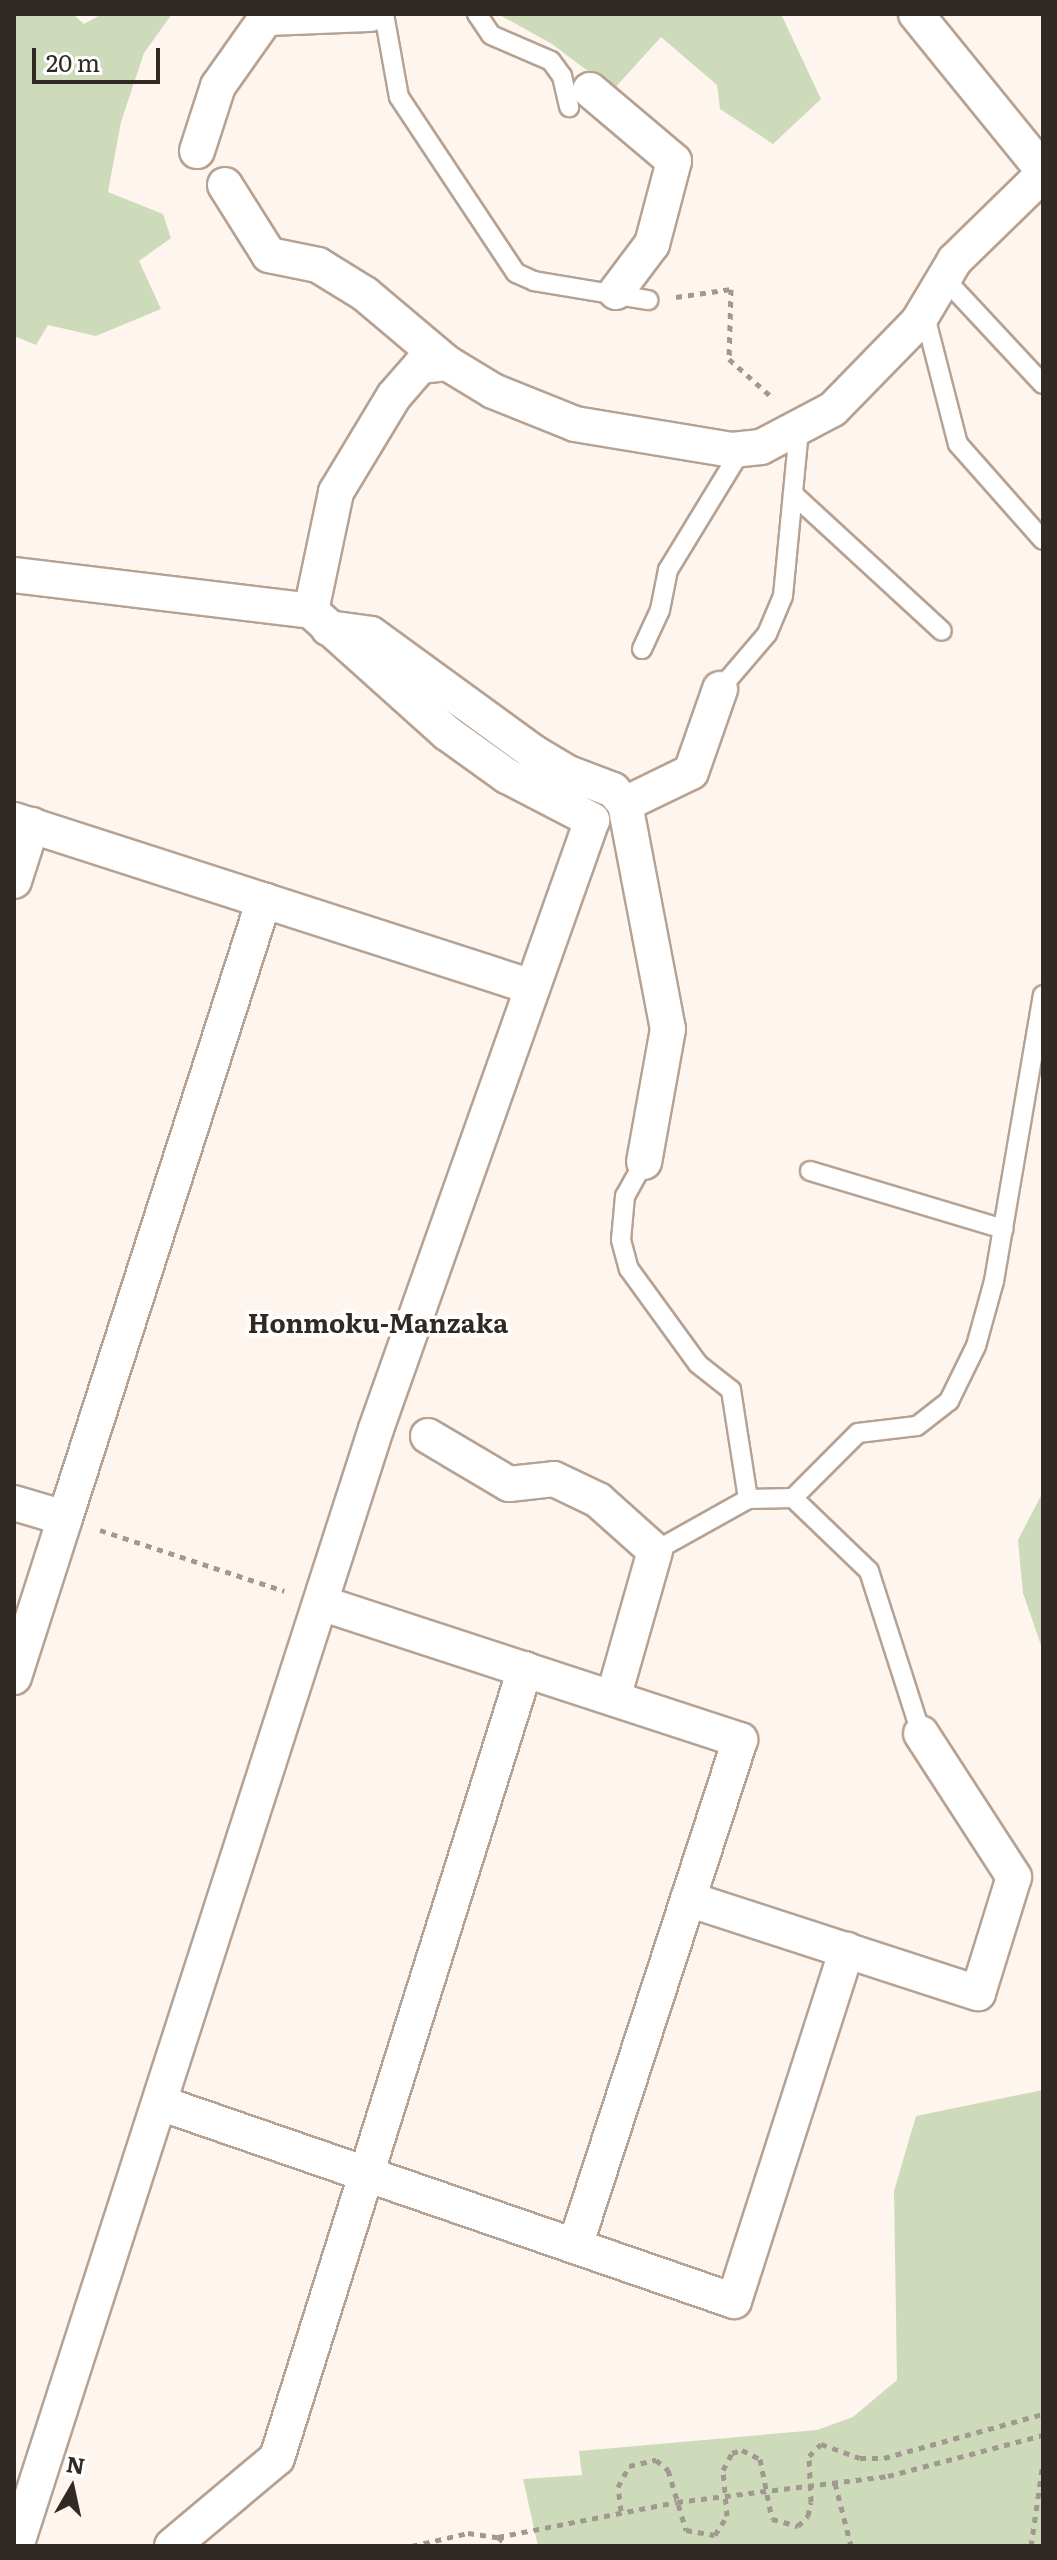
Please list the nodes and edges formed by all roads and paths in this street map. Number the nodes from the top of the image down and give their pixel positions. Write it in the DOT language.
graph roads {
  1 [pos="370,14"];
  2 [pos="384,14"];
  3 [pos="477,14"];
  4 [pos="916,14"];
  5 [pos="580,99"];
  6 [pos="197,151"];
  7 [pos="1043,172"];
  8 [pos="225,185"];
  9 [pos="944,278"];
  10 [pos="632,296"];
  11 [pos="924,312"];
  12 [pos="447,363"];
  13 [pos="1043,384"];
  14 [pos="802,428"];
  15 [pos="742,449"];
  16 [pos="793,494"];
  17 [pos="1043,540"];
  18 [pos="14,575"];
  19 [pos="320,620"];
  20 [pos="942,631"];
  21 [pos="642,649"];
  22 [pos="720,689"];
  23 [pos="625,804"];
  24 [pos="23,822"];
  25 [pos="14,881"];
  26 [pos="264,900"];
  27 [pos="532,987"];
  28 [pos="1043,995"];
  29 [pos="644,1162"];
  30 [pos="810,1171"];
  31 [pos="1003,1229"];
  32 [pos="428,1436"];
  33 [pos="793,1498"];
  34 [pos="748,1499"];
  35 [pos="14,1503"];
  36 [pos="65,1518"];
  37 [pos="655,1551"];
  38 [pos="321,1603"];
  39 [pos="525,1669"];
  40 [pos="14,1677"];
  41 [pos="613,1698"];
  42 [pos="921,1733"];
  43 [pos="688,1899"];
  44 [pos="847,1950"];
  45 [pos="160,2103"];
  46 [pos="366,2174"];
  47 [pos="575,2246"];
  48 [pos="1043,2414"];
  49 [pos="1043,2435"];
  50 [pos="1043,2463"];
  51 [pos="835,2483"];
  52 [pos="809,2486"];
  53 [pos="765,2489"];
  54 [pos="724,2496"];
  55 [pos="677,2502"];
  56 [pos="621,2511"];
  57 [pos="498,2537"];
  58 [pos="16,2546"];
  59 [pos="172,2546"];
  60 [pos="412,2546"];
  61 [pos="508,2546"];
  62 [pos="851,2546"];
  63 [pos="1031,2546"];
  1 -- 6 [label="street"];
  2 -- 10 [label="lane"];
  3 -- 5 [label="lane"];
  4 -- 7 [label="street"];
  5 -- 10 [label="street"];
  7 -- 9 [label="street"];
  8 -- 12 [label="street"];
  9 -- 11 [label="street"];
  9 -- 13 [label="lane"];
  10 -- 14 [label="path"];
  11 -- 14 [label="street"];
  11 -- 17 [label="lane"];
  12 -- 15 [label="street"];
  12 -- 19 [label="street"];
  14 -- 15 [label="street"];
  14 -- 16 [label="lane"];
  15 -- 21 [label="lane"];
  16 -- 20 [label="lane"];
  16 -- 22 [label="lane"];
  18 -- 19 [label="street"];
  19 -- 23 [label="street"];
  19 -- 27 [label="street"];
  22 -- 23 [label="street"];
  23 -- 29 [label="street"];
  24 -- 25 [label="street"];
  24 -- 26 [label="street"];
  26 -- 27 [label="street"];
  26 -- 36 [label="street"];
  27 -- 38 [label="street"];
  28 -- 31 [label="lane"];
  29 -- 34 [label="lane"];
  30 -- 31 [label="lane"];
  31 -- 33 [label="lane"];
  32 -- 37 [label="street"];
  33 -- 34 [label="lane"];
  33 -- 42 [label="lane"];
  34 -- 37 [label="lane"];
  35 -- 36 [label="street"];
  36 -- 38 [label="path"];
  36 -- 40 [label="street"];
  37 -- 41 [label="street"];
  38 -- 39 [label="street"];
  38 -- 45 [label="street"];
  39 -- 41 [label="street"];
  39 -- 46 [label="street"];
  41 -- 43 [label="street"];
  42 -- 44 [label="street"];
  43 -- 44 [label="street"];
  43 -- 47 [label="street"];
  44 -- 47 [label="street"];
  45 -- 46 [label="street"];
  45 -- 58 [label="street"];
  46 -- 47 [label="street"];
  46 -- 59 [label="street"];
  48 -- 52 [label="path"];
  49 -- 51 [label="path"];
  50 -- 63 [label="path"];
  51 -- 52 [label="path"];
  51 -- 62 [label="path"];
  52 -- 53 [label="path"];
  52 -- 53 [label="path"];
  53 -- 54 [label="path"];
  53 -- 54 [label="path"];
  54 -- 55 [label="path"];
  54 -- 55 [label="path"];
  55 -- 56 [label="path"];
  55 -- 56 [label="path"];
  56 -- 57 [label="path"];
  57 -- 60 [label="path"];
  57 -- 61 [label="path"];
}
